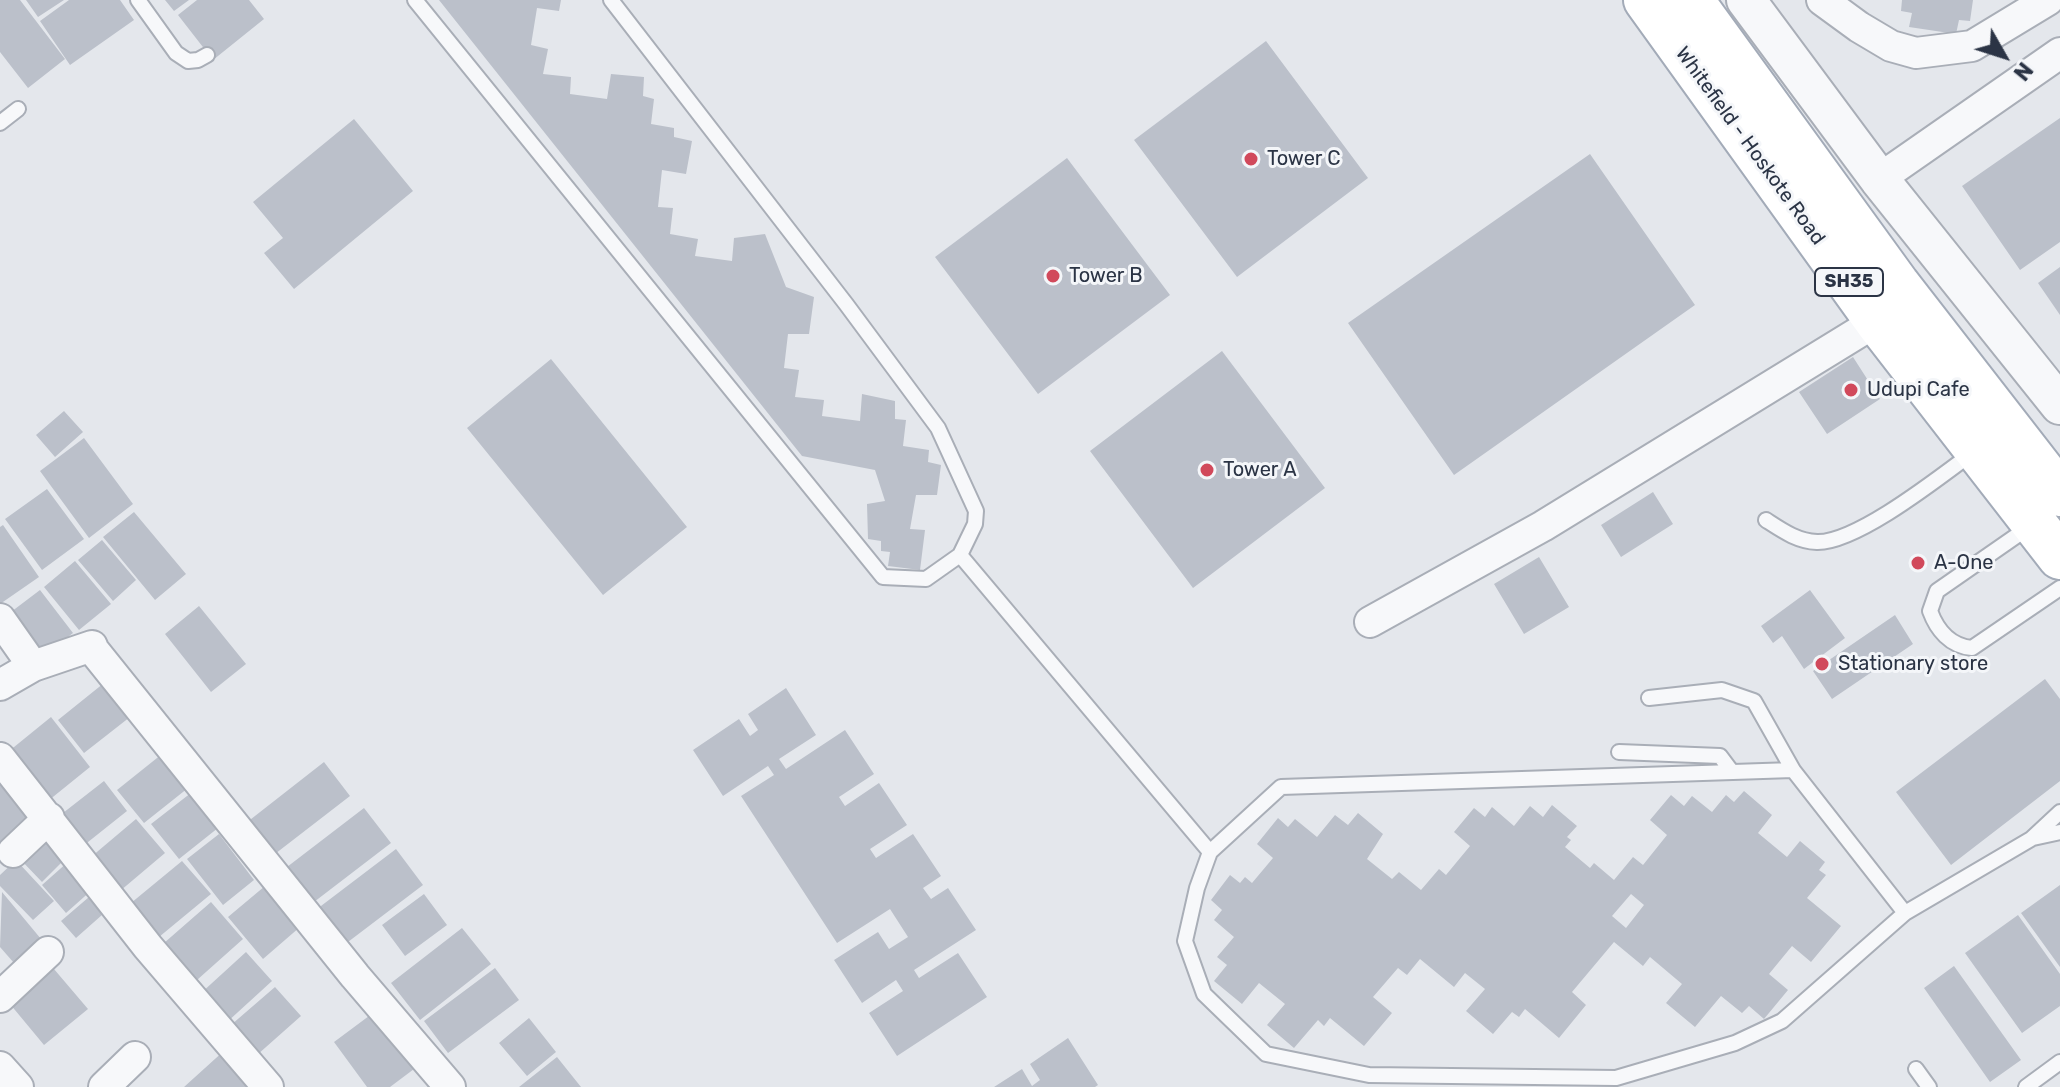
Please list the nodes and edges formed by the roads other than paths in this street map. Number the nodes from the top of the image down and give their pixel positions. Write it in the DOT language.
graph roads {
  1 [pos="138,0"];
  2 [pos="415,0"];
  3 [pos="611,0"];
  4 [pos="1646,0"];
  5 [pos="1691,0"];
  6 [pos="1746,0"];
  7 [pos="1822,0"];
  8 [pos="2048,0"];
  9 [pos="2060,53"];
  10 [pos="207,55"];
  11 [pos="18,109"];
  12 [pos="0,123"];
  13 [pos="1879,179"];
  14 [pos="1877,321"];
  15 [pos="2060,405"];
  16 [pos="1978,449"];
  17 [pos="2046,509"];
  18 [pos="1766,520"];
  19 [pos="960,555"];
  20 [pos="2060,557"];
  21 [pos="2060,588"];
  22 [pos="0,619"];
  23 [pos="1370,622"];
  24 [pos="33,666"];
  25 [pos="0,685"];
  26 [pos="1649,698"];
  27 [pos="1619,752"];
  28 [pos="0,758"];
  29 [pos="1793,770"];
  30 [pos="1732,772"];
  31 [pos="2060,812"];
  32 [pos="49,818"];
  33 [pos="2060,832"];
  34 [pos="2031,839"];
  35 [pos="13,852"];
  36 [pos="1210,852"];
  37 [pos="1905,913"];
  38 [pos="48,952"];
  39 [pos="0,997"];
  40 [pos="135,1057"];
  41 [pos="2060,1062"];
  42 [pos="0,1067"];
  43 [pos="1916,1069"];
  44 [pos="18,1087"];
  45 [pos="104,1087"];
  46 [pos="268,1087"];
  47 [pos="450,1087"];
  48 [pos="1929,1087"];
  49 [pos="2026,1087"];
  1 -- 10 [label="lane"];
  2 -- 19 [label="lane"];
  3 -- 19 [label="lane"];
  4 -- 14 [label="main road, Whitefield - Hoskote Road / SH35"];
  5 -- 17 [label="main road, Whitefield - Hoskote Road / SH35"];
  6 -- 13 [label="street"];
  7 -- 8 [label="street"];
  9 -- 13 [label="street"];
  11 -- 12 [label="lane"];
  13 -- 15 [label="street"];
  14 -- 16 [label="main road, Whitefield - Hoskote Road / SH35"];
  14 -- 23 [label="street"];
  16 -- 17 [label="main road, Whitefield - Hoskote Road / SH35"];
  16 -- 18 [label="lane"];
  17 -- 20 [label="main road, Whitefield - Hoskote Road / SH35"];
  17 -- 21 [label="lane"];
  19 -- 36 [label="lane"];
  22 -- 24 [label="street"];
  24 -- 25 [label="street"];
  24 -- 47 [label="street"];
  26 -- 29 [label="lane"];
  27 -- 30 [label="lane"];
  28 -- 32 [label="street"];
  29 -- 30 [label="lane"];
  29 -- 37 [label="lane"];
  30 -- 36 [label="lane"];
  31 -- 34 [label="lane"];
  32 -- 35 [label="street"];
  32 -- 46 [label="street"];
  33 -- 34 [label="lane"];
  34 -- 37 [label="lane"];
  36 -- 37 [label="lane"];
  38 -- 39 [label="street"];
  40 -- 45 [label="street"];
  41 -- 49 [label="lane"];
  42 -- 44 [label="street"];
  43 -- 48 [label="lane"];
}
